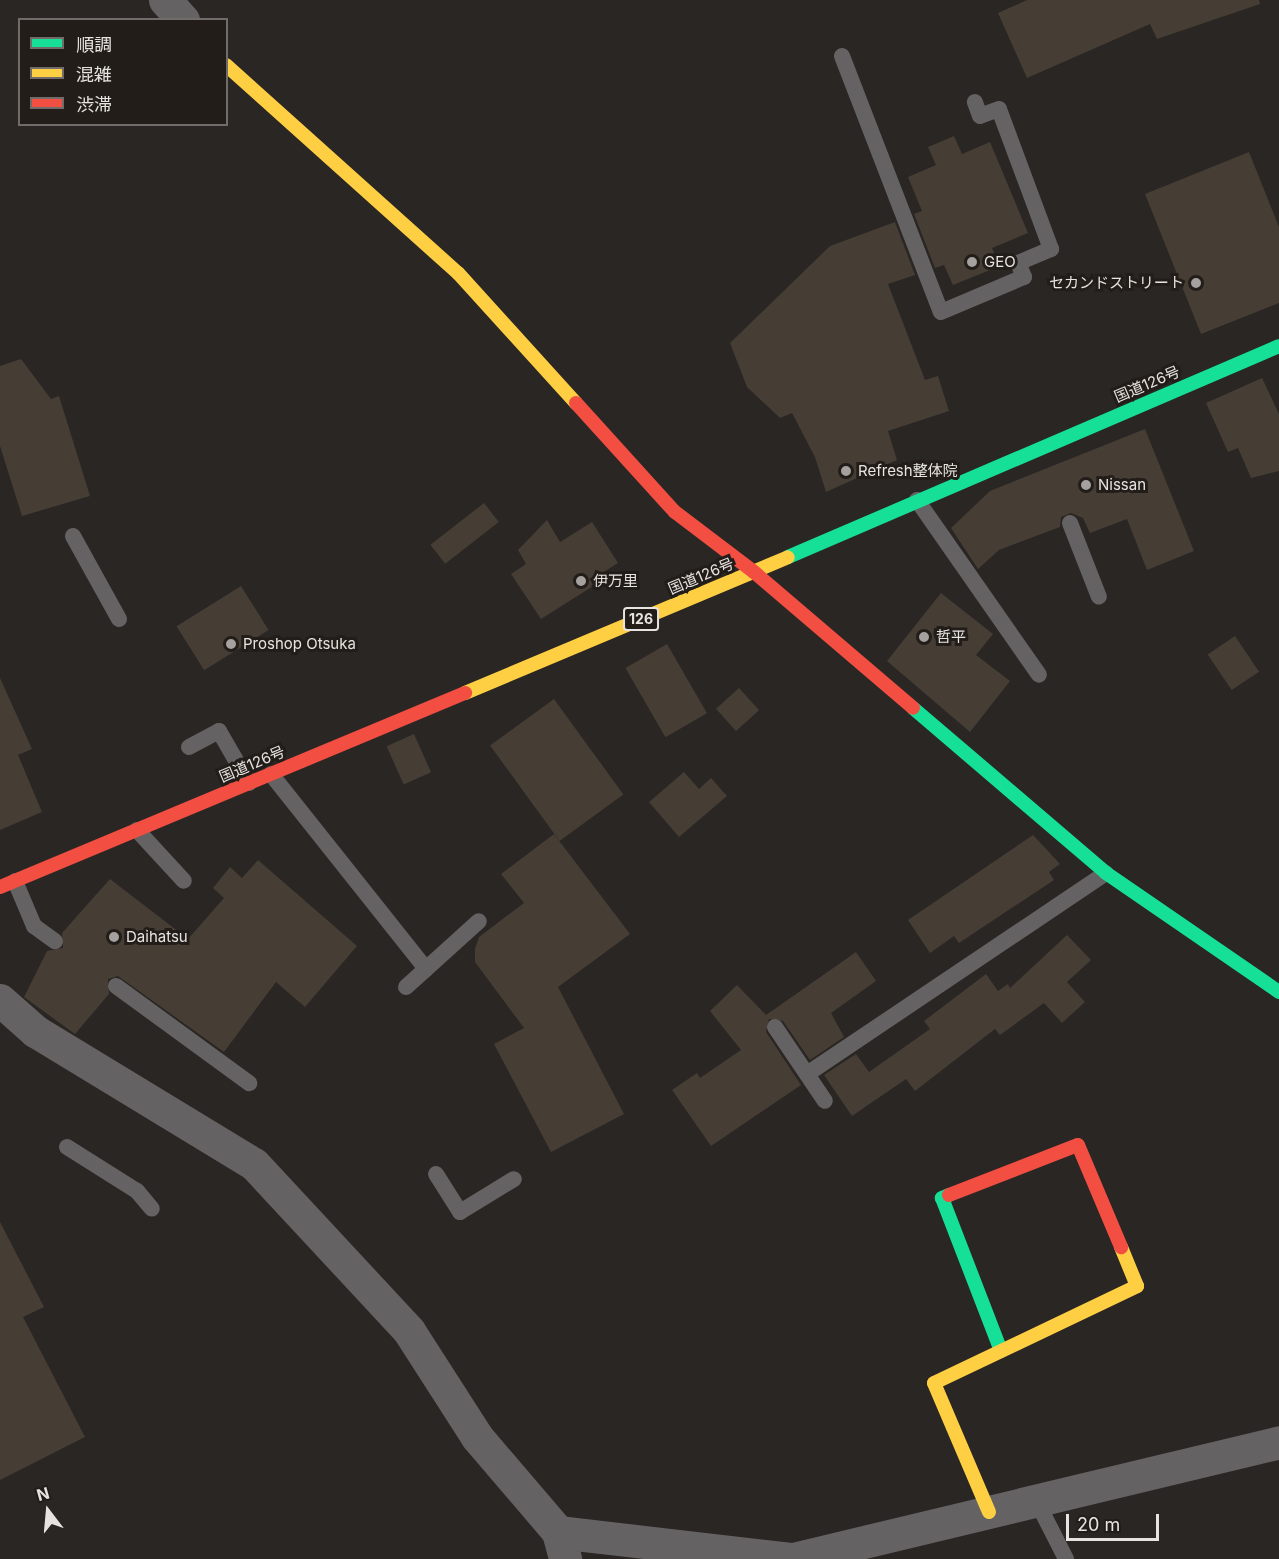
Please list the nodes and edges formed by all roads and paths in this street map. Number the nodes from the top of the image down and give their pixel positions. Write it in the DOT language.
graph roads {
  1 [pos="165,0"];
  2 [pos="181,18"];
  3 [pos="842,56"];
  4 [pos="228,67"];
  5 [pos="975,102"];
  6 [pos="1279,346"];
  7 [pos="1040,447"];
  8 [pos="1048,467"];
  9 [pos="917,500"];
  10 [pos="1070,524"];
  11 [pos="73,536"];
  12 [pos="754,572"];
  13 [pos="1099,597"];
  14 [pos="119,619"];
  15 [pos="1040,675"];
  16 [pos="189,747"];
  17 [pos="271,774"];
  18 [pos="249,783"];
  19 [pos="137,830"];
  20 [pos="1106,873"];
  21 [pos="184,881"];
  22 [pos="7,884"];
  23 [pos="479,921"];
  24 [pos="55,941"];
  25 [pos="426,969"];
  26 [pos="116,986"];
  27 [pos="406,987"];
  28 [pos="1279,992"];
  29 [pos="0,1000"];
  30 [pos="775,1027"];
  31 [pos="807,1074"];
  32 [pos="249,1083"];
  33 [pos="825,1101"];
  34 [pos="67,1147"];
  35 [pos="436,1174"];
  36 [pos="514,1179"];
  37 [pos="152,1209"];
  38 [pos="1001,1351"];
  39 [pos="1279,1442"];
  40 [pos="1036,1500"];
  41 [pos="989,1512"];
  42 [pos="562,1546"];
  43 [pos="791,1559"];
  44 [pos="1066,1559"];
  1 -- 2 [label="street"];
  3 -- 5 [label="lane"];
  4 -- 12 [label="main road"];
  6 -- 7 [label="main road, 国道126号 / 126"];
  7 -- 8 [label="lane"];
  7 -- 9 [label="main road, 国道126号 / 126"];
  9 -- 12 [label="main road, 国道126号 / 126"];
  9 -- 15 [label="lane"];
  10 -- 13 [label="lane"];
  11 -- 14 [label="lane"];
  12 -- 17 [label="main road, 国道126号 / 126"];
  12 -- 20 [label="main road"];
  16 -- 18 [label="lane"];
  17 -- 18 [label="main road, 国道126号 / 126"];
  17 -- 25 [label="lane"];
  18 -- 19 [label="main road, 国道126号 / 126"];
  19 -- 21 [label="lane"];
  19 -- 22 [label="main road, 国道126号 / 126"];
  20 -- 28 [label="main road"];
  20 -- 31 [label="lane"];
  22 -- 24 [label="lane"];
  23 -- 25 [label="lane"];
  25 -- 27 [label="lane"];
  26 -- 32 [label="lane"];
  29 -- 42 [label="street"];
  30 -- 31 [label="lane"];
  31 -- 33 [label="lane"];
  34 -- 37 [label="lane"];
  35 -- 36 [label="lane"];
  38 -- 38 [label="main road"];
  38 -- 41 [label="main road"];
  39 -- 40 [label="street"];
  40 -- 41 [label="street"];
  40 -- 44 [label="lane"];
  41 -- 43 [label="street"];
  42 -- 43 [label="street"];
}
